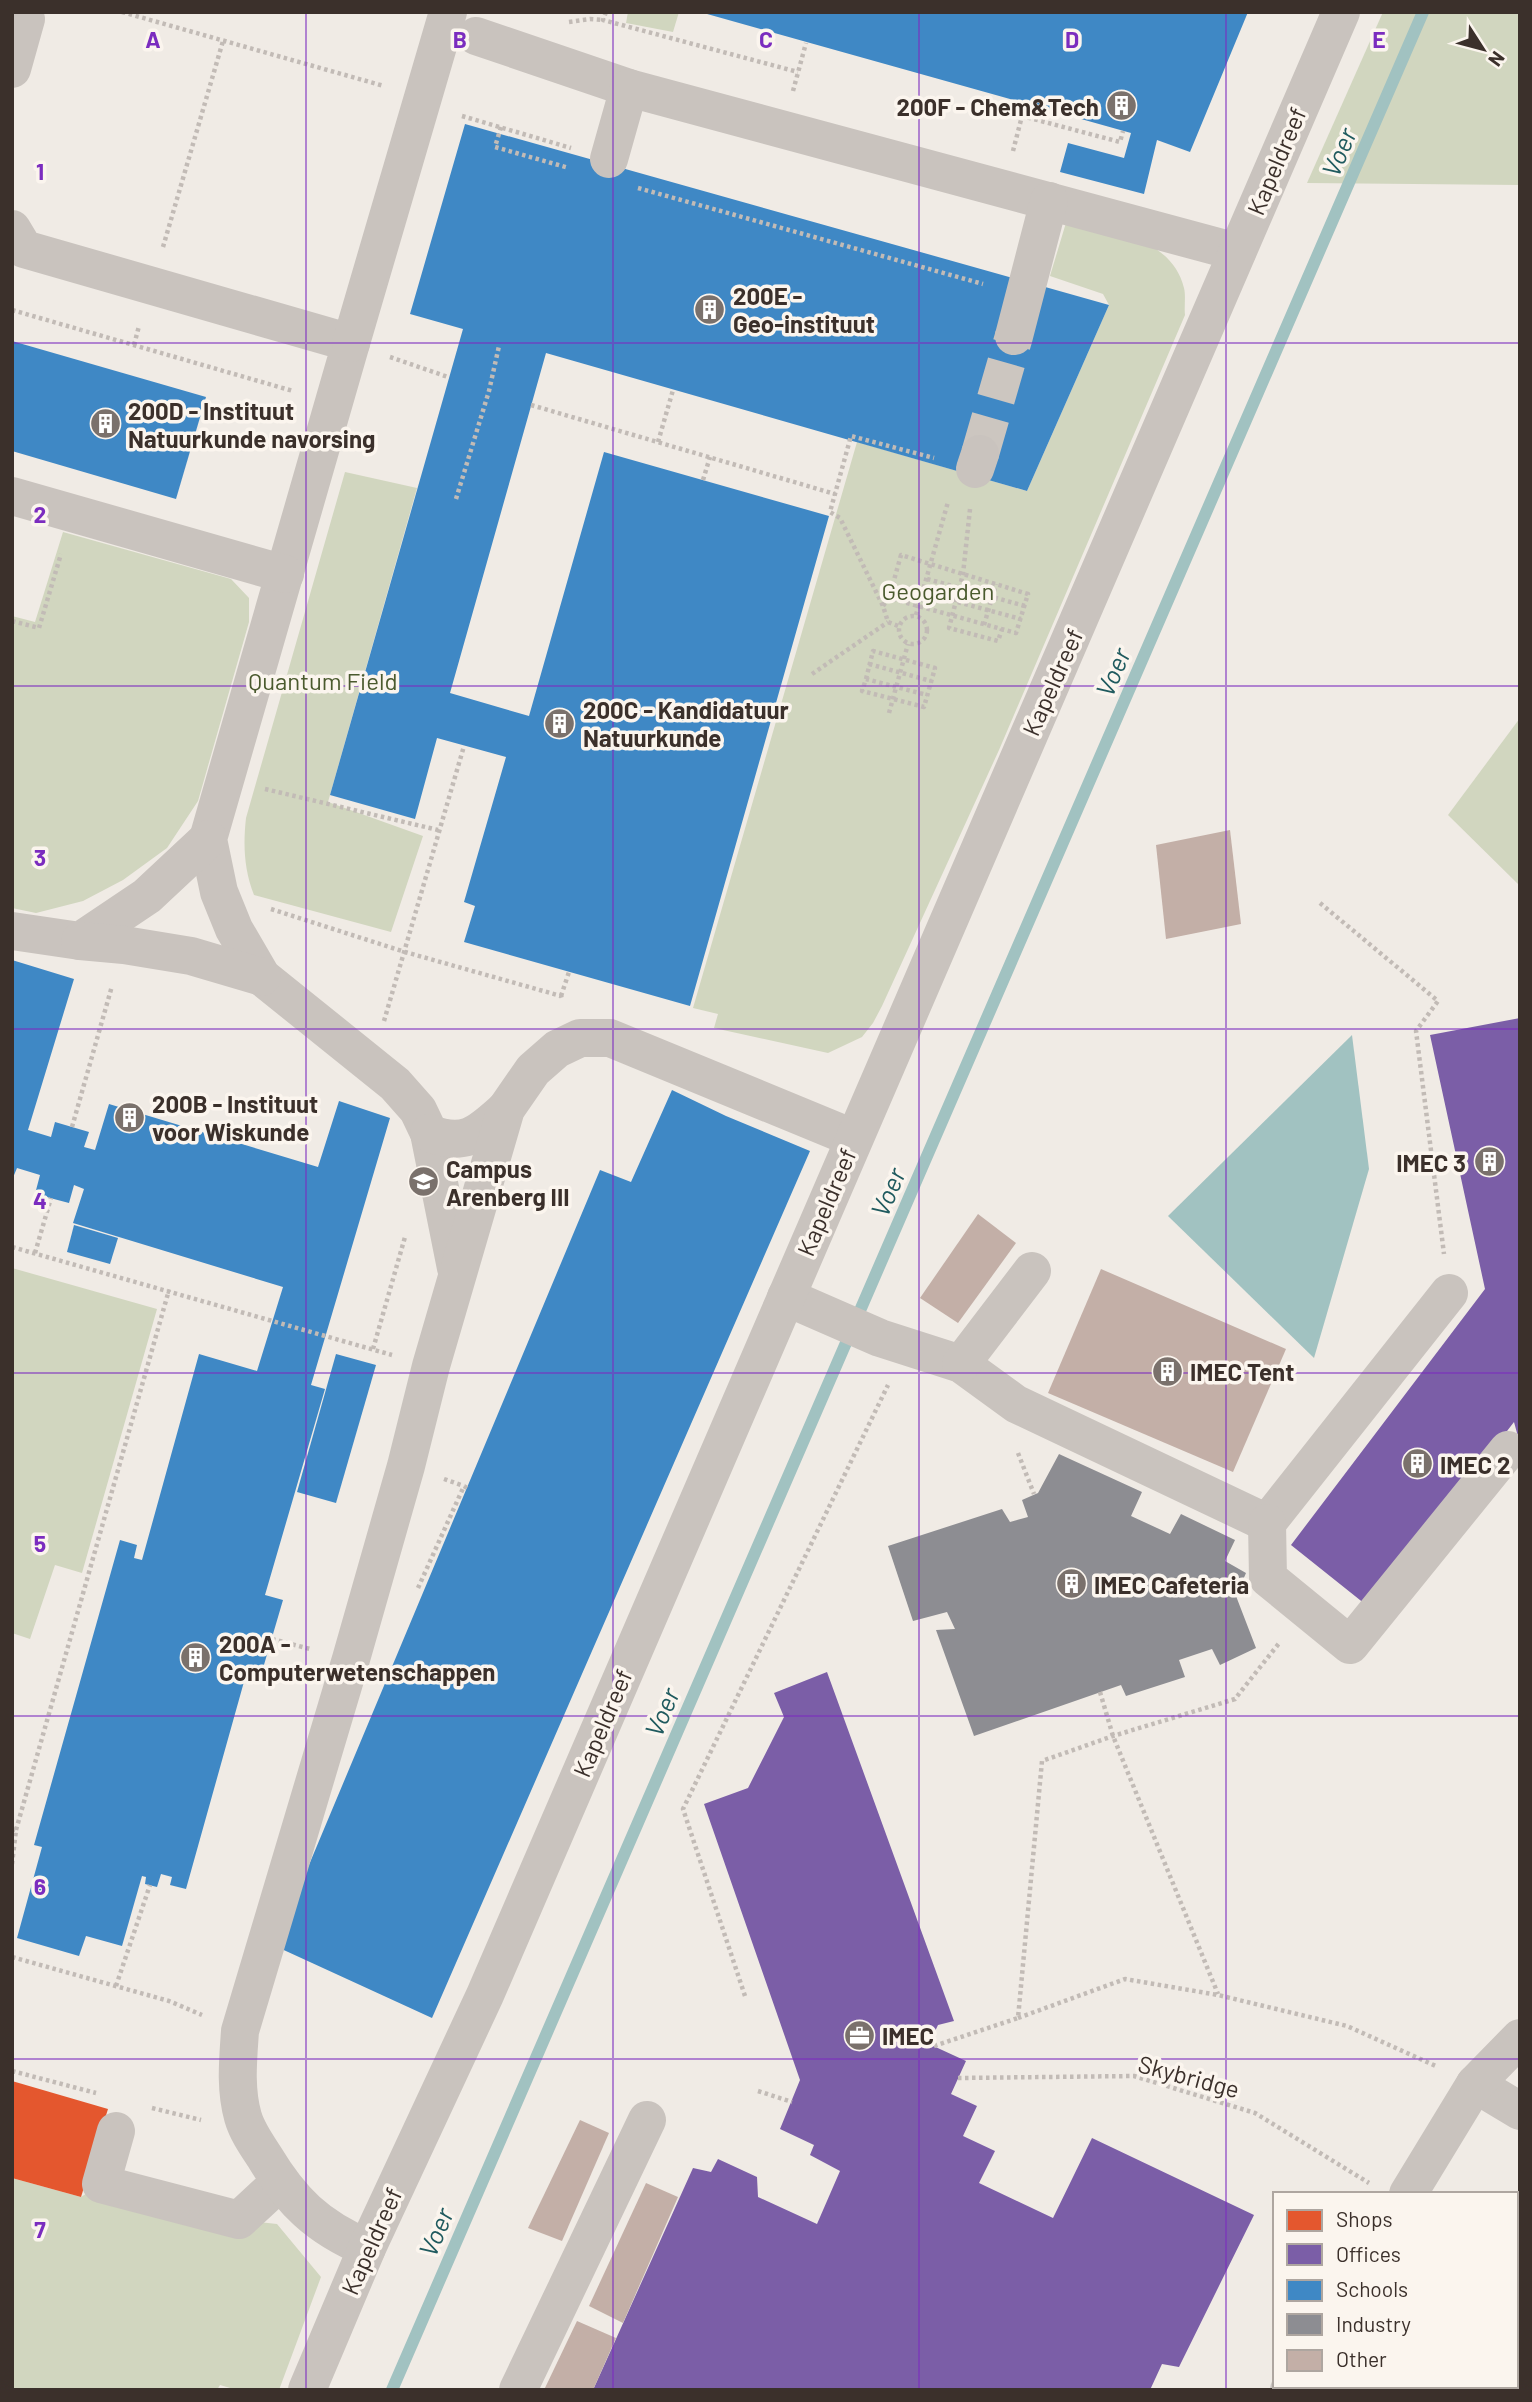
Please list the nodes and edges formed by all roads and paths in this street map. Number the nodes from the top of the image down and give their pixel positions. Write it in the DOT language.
graph roads {
  1 [pos="122,12"];
  2 [pos="606,12"];
  3 [pos="1341,12"];
  4 [pos="26,19"];
  5 [pos="462,24"];
  6 [pos="222,41"];
  7 [pos="12,69"];
  8 [pos="798,72"];
  9 [pos="629,88"];
  10 [pos="421,101"];
  11 [pos="501,128"];
  12 [pos="1123,131"];
  13 [pos="604,171"];
  14 [pos="1002,188"];
  15 [pos="1049,201"];
  16 [pos="12,229"];
  17 [pos="1237,252"];
  18 [pos="988,286"];
  19 [pos="151,287"];
  20 [pos="12,310"];
  21 [pos="1014,337"];
  22 [pos="351,343"];
  23 [pos="134,345"];
  24 [pos="499,346"];
  25 [pos="448,377"];
  26 [pos="673,390"];
  27 [pos="335,403"];
  28 [pos="531,405"];
  29 [pos="658,442"];
  30 [pos="710,457"];
  31 [pos="935,458"];
  32 [pos="703,480"];
  33 [pos="835,494"];
  34 [pos="12,496"];
  35 [pos="456,499"];
  36 [pos="74,513"];
  37 [pos="931,564"];
  38 [pos="285,574"];
  39 [pos="963,574"];
  40 [pos="927,579"];
  41 [pos="996,584"];
  42 [pos="960,587"];
  43 [pos="923,593"];
  44 [pos="992,597"];
  45 [pos="889,598"];
  46 [pos="956,602"];
  47 [pos="883,606"];
  48 [pos="1025,606"];
  49 [pos="920,607"];
  50 [pos="988,610"];
  51 [pos="916,615"];
  52 [pos="952,616"];
  53 [pos="1021,619"];
  54 [pos="12,621"];
  55 [pos="888,622"];
  56 [pos="984,625"];
  57 [pos="898,626"];
  58 [pos="1002,629"];
  59 [pos="908,644"];
  60 [pos="904,660"];
  61 [pos="869,664"];
  62 [pos="901,673"];
  63 [pos="812,674"];
  64 [pos="866,679"];
  65 [pos="931,681"];
  66 [pos="896,687"];
  67 [pos="927,695"];
  68 [pos="893,699"];
  69 [pos="889,713"];
  70 [pos="464,746"];
  71 [pos="226,780"];
  72 [pos="438,830"];
  73 [pos="208,839"];
  74 [pos="219,892"];
  75 [pos="1320,903"];
  76 [pos="12,931"];
  77 [pos="80,940"];
  78 [pos="124,944"];
  79 [pos="405,952"];
  80 [pos="569,971"];
  81 [pos="262,977"];
  82 [pos="561,996"];
  83 [pos="580,1038"];
  84 [pos="372,1065"];
  85 [pos="506,1109"];
  86 [pos="72,1127"];
  87 [pos="429,1133"];
  88 [pos="853,1138"];
  89 [pos="51,1198"];
  90 [pos="405,1235"];
  91 [pos="12,1247"];
  92 [pos="35,1253"];
  93 [pos="1032,1271"];
  94 [pos="457,1275"];
  95 [pos="169,1290"];
  96 [pos="1449,1293"];
  97 [pos="786,1297"];
  98 [pos="894,1342"];
  99 [pos="362,1346"];
  100 [pos="373,1350"];
  101 [pos="961,1364"];
  102 [pos="1508,1450"];
  103 [pos="1267,1522"];
  104 [pos="1295,1600"];
  105 [pos="1100,1692"];
  106 [pos="1114,1736"];
  107 [pos="14,1830"];
  108 [pos="12,1864"];
  109 [pos="150,1885"];
  110 [pos="12,1957"];
  111 [pos="116,1986"];
  112 [pos="1218,1995"];
  113 [pos="745,1996"];
  114 [pos="1018,2018"];
  115 [pos="240,2031"];
  116 [pos="1520,2038"];
  117 [pos="934,2046"];
  118 [pos="958,2078"];
  119 [pos="1475,2084"];
  120 [pos="758,2091"];
  121 [pos="792,2102"];
  122 [pos="1520,2111"];
  123 [pos="647,2120"];
  124 [pos="116,2131"];
  125 [pos="280,2182"];
  126 [pos="1392,2190"];
  127 [pos="366,2248"];
  128 [pos="307,2390"];
  129 [pos="518,2390"];
  1 -- 6 [label="path"];
  2 -- 8 [label="path"];
  3 -- 17 [label="street, Kapeldreef"];
  4 -- 7 [label="street"];
  5 -- 9 [label="street"];
  5 -- 10 [label="street"];
  6 -- 10 [label="path"];
  6 -- 19 [label="path"];
  9 -- 13 [label="street"];
  9 -- 14 [label="street"];
  10 -- 11 [label="path"];
  10 -- 22 [label="street"];
  11 -- 13 [label="path"];
  11 -- 13 [label="path"];
  12 -- 14 [label="path"];
  13 -- 18 [label="path"];
  14 -- 15 [label="street"];
  15 -- 17 [label="street"];
  15 -- 21 [label="street"];
  16 -- 19 [label="street"];
  17 -- 88 [label="street, Kapeldreef"];
  19 -- 22 [label="street"];
  19 -- 23 [label="path"];
  20 -- 23 [label="path"];
  22 -- 25 [label="path"];
  22 -- 27 [label="street"];
  23 -- 27 [label="path"];
  24 -- 35 [label="path"];
  26 -- 29 [label="path"];
  27 -- 38 [label="street"];
  28 -- 29 [label="path"];
  29 -- 30 [label="path"];
  30 -- 32 [label="path"];
  30 -- 33 [label="path"];
  31 -- 33 [label="path"];
  33 -- 47 [label="path"];
  34 -- 36 [label="street"];
  36 -- 38 [label="street"];
  36 -- 54 [label="path"];
  37 -- 39 [label="path"];
  37 -- 39 [label="path"];
  37 -- 40 [label="path"];
  37 -- 45 [label="path"];
  38 -- 71 [label="street"];
  39 -- 41 [label="path"];
  39 -- 42 [label="path"];
  40 -- 42 [label="path"];
  40 -- 43 [label="path"];
  41 -- 44 [label="path"];
  41 -- 48 [label="path"];
  42 -- 44 [label="path"];
  42 -- 46 [label="path"];
  43 -- 46 [label="path"];
  43 -- 49 [label="path"];
  44 -- 48 [label="path"];
  44 -- 50 [label="path"];
  45 -- 47 [label="path"];
  45 -- 49 [label="path"];
  46 -- 50 [label="path"];
  46 -- 52 [label="path"];
  47 -- 55 [label="path"];
  48 -- 53 [label="path"];
  49 -- 51 [label="path"];
  49 -- 52 [label="path"];
  50 -- 53 [label="path"];
  50 -- 56 [label="path"];
  51 -- 57 [label="path"];
  51 -- 59 [label="path"];
  52 -- 56 [label="path"];
  52 -- 58 [label="path"];
  53 -- 58 [label="path"];
  55 -- 57 [label="path"];
  55 -- 63 [label="path"];
  56 -- 58 [label="path"];
  57 -- 59 [label="path"];
  59 -- 60 [label="path"];
  60 -- 61 [label="path"];
  60 -- 62 [label="path"];
  60 -- 65 [label="path"];
  61 -- 62 [label="path"];
  61 -- 64 [label="path"];
  62 -- 65 [label="path"];
  62 -- 66 [label="path"];
  64 -- 66 [label="path"];
  64 -- 68 [label="path"];
  65 -- 67 [label="path"];
  66 -- 67 [label="path"];
  66 -- 68 [label="path"];
  67 -- 68 [label="path"];
  68 -- 69 [label="path"];
  70 -- 72 [label="path"];
  71 -- 72 [label="path"];
  71 -- 73 [label="street"];
  72 -- 79 [label="path"];
  73 -- 74 [label="street"];
  73 -- 77 [label="street"];
  74 -- 79 [label="path"];
  74 -- 81 [label="street"];
  75 -- 96 [label="path"];
  76 -- 77 [label="street"];
  77 -- 78 [label="street"];
  78 -- 81 [label="street"];
  78 -- 86 [label="path"];
  79 -- 82 [label="path"];
  79 -- 84 [label="path"];
  80 -- 82 [label="path"];
  81 -- 84 [label="street"];
  82 -- 83 [label="path"];
  83 -- 85 [label="street"];
  83 -- 88 [label="street"];
  84 -- 87 [label="street"];
  85 -- 87 [label="street"];
  85 -- 94 [label="street"];
  87 -- 94 [label="street"];
  88 -- 97 [label="street, Kapeldreef"];
  89 -- 92 [label="path"];
  90 -- 100 [label="path"];
  91 -- 92 [label="path"];
  92 -- 95 [label="path"];
  93 -- 101 [label="street"];
  94 -- 115 [label="street"];
  95 -- 99 [label="path"];
  95 -- 107 [label="path"];
  96 -- 103 [label="street"];
  97 -- 98 [label="street"];
  97 -- 127 [label="street, Kapeldreef"];
  98 -- 101 [label="street"];
  98 -- 113 [label="path"];
  101 -- 103 [label="street"];
  102 -- 104 [label="street"];
  103 -- 104 [label="street"];
  104 -- 106 [label="path"];
  105 -- 106 [label="path"];
  106 -- 112 [label="path"];
  106 -- 114 [label="path"];
  107 -- 108 [label="path"];
  109 -- 111 [label="path"];
  110 -- 111 [label="path"];
  111 -- 115 [label="path"];
  112 -- 114 [label="path"];
  112 -- 119 [label="path"];
  114 -- 117 [label="path"];
  115 -- 125 [label="street"];
  116 -- 119 [label="street"];
  118 -- 126 [label="path, Skybridge"];
  119 -- 122 [label="street"];
  119 -- 126 [label="street"];
  120 -- 121 [label="path"];
  123 -- 129 [label="street"];
  124 -- 125 [label="street"];
  125 -- 127 [label="street"];
  127 -- 128 [label="street, Kapeldreef"];
}
